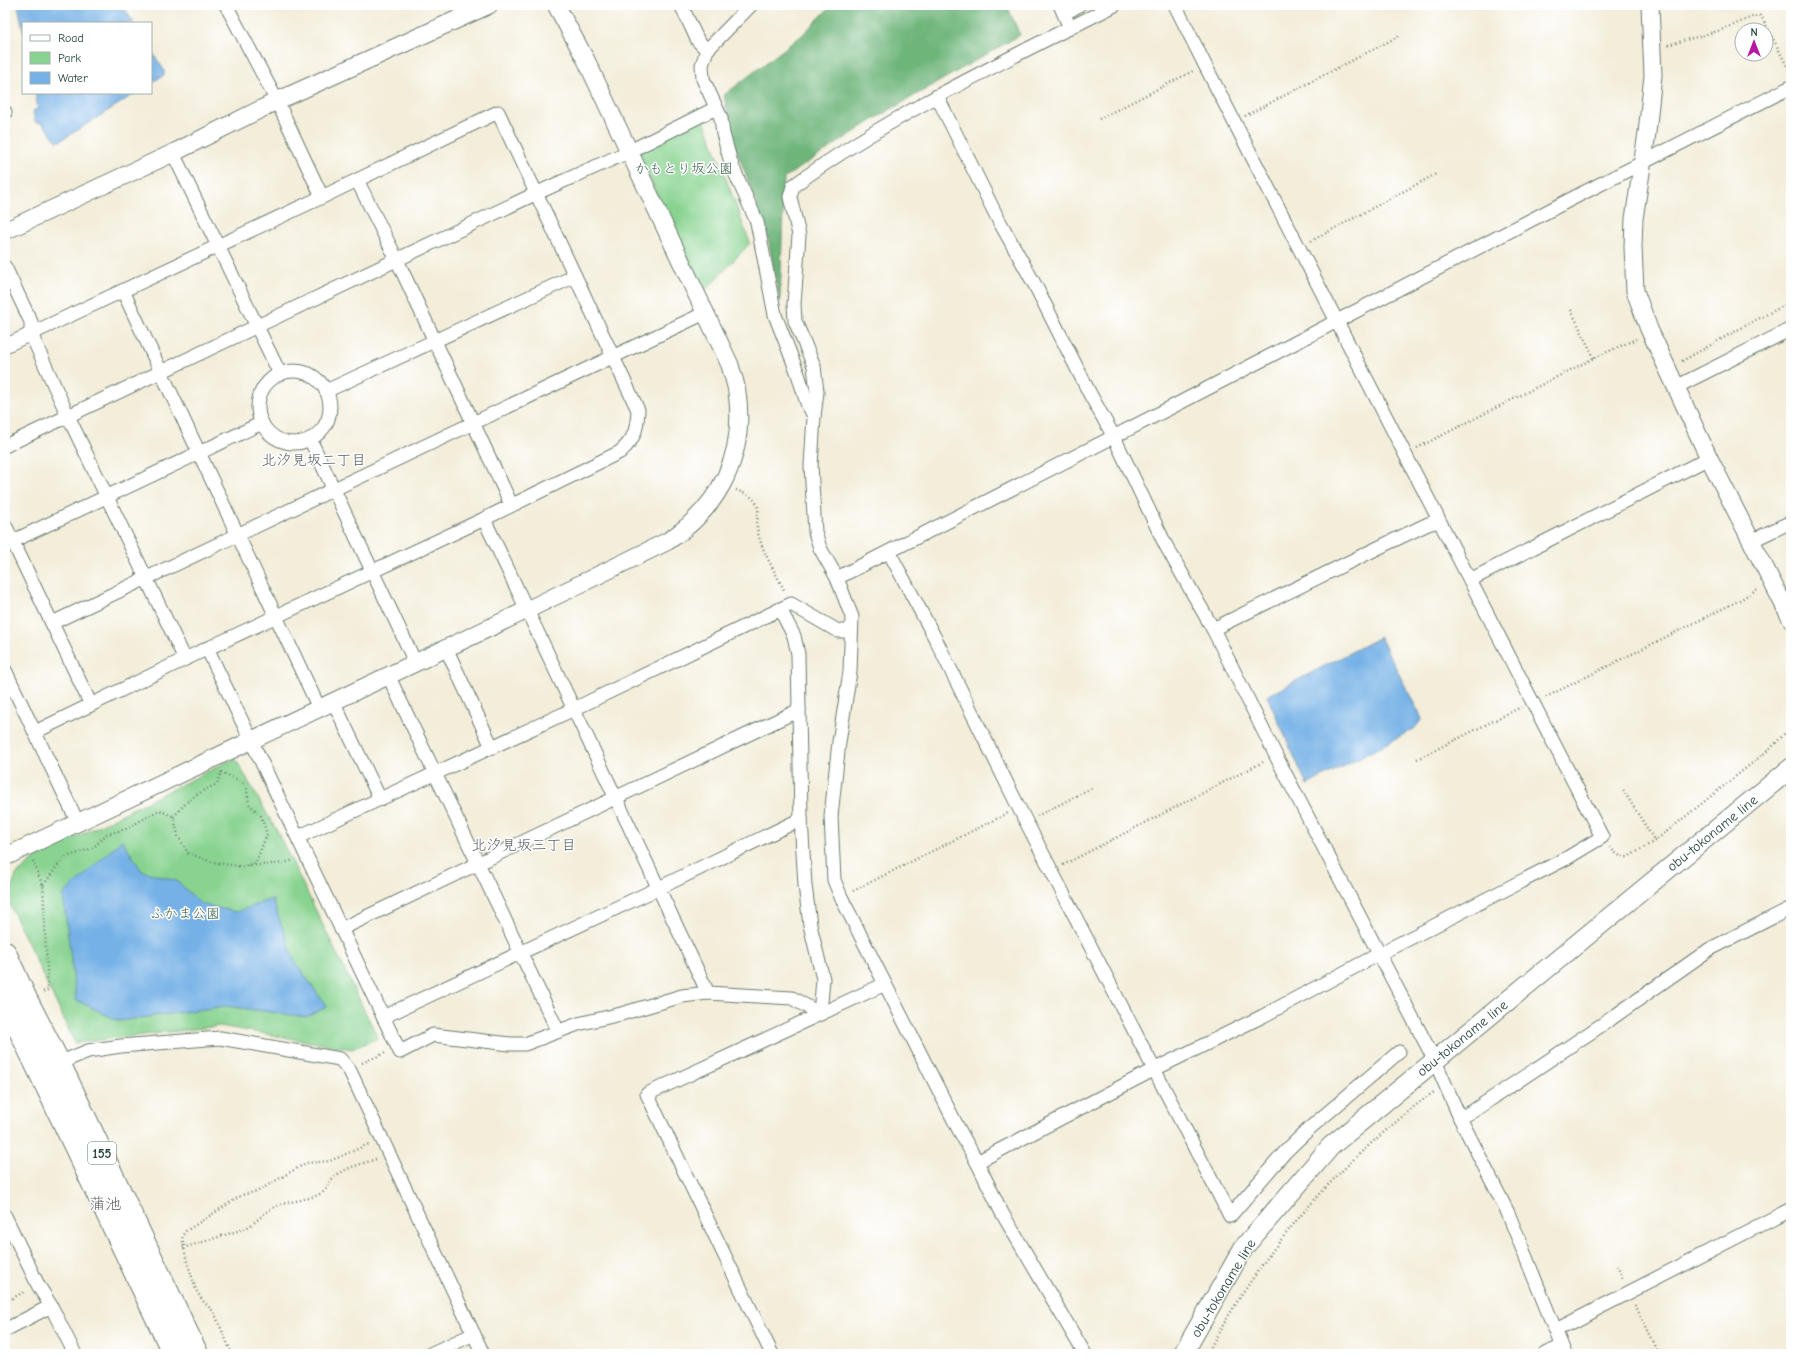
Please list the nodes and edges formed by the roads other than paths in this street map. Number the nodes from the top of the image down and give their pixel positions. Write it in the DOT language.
graph roads {
  1 [pos="226,5"];
  2 [pos="489,5"];
  3 [pos="556,5"];
  4 [pos="680,5"];
  5 [pos="751,5"];
  6 [pos="1079,5"];
  7 [pos="1115,5"];
  8 [pos="1175,5"];
  9 [pos="1650,5"];
  10 [pos="1062,10"];
  11 [pos="1070,28"];
  12 [pos="707,50"];
  13 [pos="1791,88"];
  14 [pos="937,96"];
  15 [pos="277,101"];
  16 [pos="716,108"];
  17 [pos="628,152"];
  18 [pos="173,153"];
  19 [pos="1643,164"];
  20 [pos="357,180"];
  21 [pos="537,194"];
  22 [pos="322,197"];
  23 [pos="5,231"];
  24 [pos="217,246"];
  25 [pos="397,260"];
  26 [pos="5,267"];
  27 [pos="575,276"];
  28 [pos="123,291"];
  29 [pos="705,313"];
  30 [pos="1337,321"];
  31 [pos="256,327"];
  32 [pos="1791,329"];
  33 [pos="31,334"];
  34 [pos="435,341"];
  35 [pos="5,346"];
  36 [pos="614,357"];
  37 [pos="161,372"];
  38 [pos="280,374"];
  39 [pos="1676,388"];
  40 [pos="326,391"];
  41 [pos="68,416"];
  42 [pos="814,416"];
  43 [pos="262,423"];
  44 [pos="473,423"];
  45 [pos="1114,437"];
  46 [pos="310,440"];
  47 [pos="5,446"];
  48 [pos="199,453"];
  49 [pos="1709,458"];
  50 [pos="332,489"];
  51 [pos="106,497"];
  52 [pos="511,504"];
  53 [pos="484,519"];
  54 [pos="1440,521"];
  55 [pos="1791,522"];
  56 [pos="5,525"];
  57 [pos="238,534"];
  58 [pos="13,541"];
  59 [pos="1751,541"];
  60 [pos="889,552"];
  61 [pos="372,570"];
  62 [pos="147,578"];
  63 [pos="837,578"];
  64 [pos="1470,580"];
  65 [pos="786,606"];
  66 [pos="527,610"];
  67 [pos="276,616"];
  68 [pos="1791,619"];
  69 [pos="52,623"];
  70 [pos="1213,629"];
  71 [pos="851,631"];
  72 [pos="207,648"];
  73 [pos="446,648"];
  74 [pos="185,659"];
  75 [pos="415,662"];
  76 [pos="5,670"];
  77 [pos="388,675"];
  78 [pos="326,704"];
  79 [pos="91,705"];
  80 [pos="574,709"];
  81 [pos="799,710"];
  82 [pos="35,732"];
  83 [pos="251,740"];
  84 [pos="492,747"];
  85 [pos="1791,768"];
  86 [pos="435,774"];
  87 [pos="616,797"];
  88 [pos="380,799"];
  89 [pos="801,819"];
  90 [pos="78,822"];
  91 [pos="298,838"];
  92 [pos="5,857"];
  93 [pos="478,864"];
  94 [pos="659,888"];
  95 [pos="1791,908"];
  96 [pos="341,929"];
  97 [pos="5,953"];
  98 [pos="520,953"];
  99 [pos="1379,954"];
  100 [pos="885,984"];
  101 [pos="708,993"];
  102 [pos="15,999"];
  103 [pos="820,1014"];
  104 [pos="383,1017"];
  105 [pos="558,1031"];
  106 [pos="1400,1052"];
  107 [pos="1434,1061"];
  108 [pos="59,1063"];
  109 [pos="1155,1069"];
  110 [pos="1460,1118"];
  111 [pos="977,1162"];
  112 [pos="1791,1209"];
  113 [pos="5,1216"];
  114 [pos="51,1306"];
  115 [pos="5,1330"];
  116 [pos="1556,1330"];
  117 [pos="474,1334"];
  118 [pos="1563,1350"];
  119 [pos="75,1354"];
  120 [pos="174,1354"];
  121 [pos="197,1354"];
  122 [pos="430,1354"];
  123 [pos="483,1354"];
  124 [pos="772,1354"];
  125 [pos="1085,1354"];
  126 [pos="1183,1354"];
  127 [pos="1545,1354"];
  1 -- 15 [label="street"];
  2 -- 15 [label="street"];
  3 -- 17 [label="street"];
  4 -- 12 [label="street"];
  5 -- 12 [label="street"];
  6 -- 10 [label="street"];
  7 -- 11 [label="street"];
  8 -- 30 [label="street"];
  9 -- 19 [label="street"];
  10 -- 11 [label="street"];
  11 -- 14 [label="street"];
  12 -- 16 [label="street"];
  13 -- 19 [label="street"];
  14 -- 42 [label="street"];
  14 -- 45 [label="street"];
  15 -- 18 [label="street"];
  15 -- 22 [label="street"];
  16 -- 17 [label="street"];
  16 -- 42 [label="street"];
  17 -- 21 [label="street"];
  17 -- 29 [label="street"];
  18 -- 23 [label="street"];
  18 -- 24 [label="street"];
  19 -- 30 [label="street"];
  19 -- 39 [label="street"];
  20 -- 21 [label="street"];
  20 -- 22 [label="street"];
  20 -- 25 [label="street"];
  21 -- 25 [label="street"];
  21 -- 27 [label="street"];
  22 -- 24 [label="street"];
  24 -- 28 [label="street"];
  24 -- 31 [label="street"];
  25 -- 31 [label="street"];
  25 -- 34 [label="street"];
  26 -- 33 [label="street"];
  27 -- 34 [label="street"];
  27 -- 36 [label="street"];
  28 -- 33 [label="street"];
  28 -- 37 [label="street"];
  29 -- 36 [label="street"];
  29 -- 66 [label="street"];
  30 -- 45 [label="street"];
  30 -- 54 [label="street"];
  31 -- 37 [label="street"];
  31 -- 38 [label="street"];
  32 -- 39 [label="street"];
  33 -- 35 [label="street"];
  33 -- 41 [label="street"];
  34 -- 40 [label="street"];
  34 -- 44 [label="street"];
  36 -- 44 [label="street"];
  36 -- 52 [label="street"];
  37 -- 41 [label="street"];
  37 -- 48 [label="street"];
  38 -- 40 [label="street"];
  38 -- 43 [label="street"];
  39 -- 49 [label="street"];
  40 -- 46 [label="street"];
  41 -- 47 [label="street"];
  41 -- 51 [label="street"];
  42 -- 63 [label="street"];
  43 -- 46 [label="street"];
  43 -- 48 [label="street"];
  44 -- 50 [label="street"];
  44 -- 52 [label="street"];
  45 -- 60 [label="street"];
  45 -- 70 [label="street"];
  46 -- 50 [label="street"];
  48 -- 51 [label="street"];
  48 -- 57 [label="street"];
  49 -- 59 [label="street"];
  49 -- 64 [label="street"];
  50 -- 57 [label="street"];
  50 -- 61 [label="street"];
  51 -- 58 [label="street"];
  51 -- 62 [label="street"];
  52 -- 53 [label="street"];
  53 -- 61 [label="street"];
  53 -- 66 [label="street"];
  54 -- 64 [label="street"];
  54 -- 70 [label="street"];
  55 -- 59 [label="street"];
  56 -- 58 [label="street"];
  57 -- 62 [label="street"];
  57 -- 67 [label="street"];
  58 -- 69 [label="street"];
  59 -- 68 [label="street"];
  60 -- 63 [label="street"];
  60 -- 109 [label="street"];
  61 -- 67 [label="street"];
  61 -- 75 [label="street"];
  62 -- 69 [label="street"];
  62 -- 74 [label="street"];
  63 -- 71 [label="street"];
  64 -- 99 [label="street"];
  65 -- 71 [label="street"];
  65 -- 80 [label="street"];
  65 -- 81 [label="street"];
  66 -- 73 [label="street"];
  66 -- 80 [label="street"];
  67 -- 72 [label="street"];
  67 -- 78 [label="street"];
  69 -- 79 [label="street"];
  70 -- 99 [label="street"];
  71 -- 100 [label="street"];
  72 -- 74 [label="street"];
  72 -- 83 [label="street"];
  73 -- 75 [label="street"];
  73 -- 84 [label="street"];
  74 -- 79 [label="street"];
  75 -- 77 [label="street"];
  76 -- 82 [label="street"];
  77 -- 78 [label="street"];
  77 -- 86 [label="street"];
  78 -- 83 [label="street"];
  78 -- 88 [label="street"];
  79 -- 82 [label="street"];
  80 -- 84 [label="street"];
  80 -- 87 [label="street"];
  81 -- 87 [label="street"];
  81 -- 89 [label="street"];
  82 -- 90 [label="street"];
  83 -- 90 [label="street"];
  83 -- 91 [label="street"];
  84 -- 86 [label="street"];
  85 -- 107 [label="main road, obu-tokoname line"];
  86 -- 88 [label="street"];
  86 -- 93 [label="street"];
  87 -- 93 [label="street"];
  87 -- 94 [label="street"];
  88 -- 91 [label="street"];
  89 -- 94 [label="street"];
  89 -- 103 [label="street"];
  90 -- 92 [label="street"];
  91 -- 96 [label="street"];
  93 -- 96 [label="street"];
  93 -- 98 [label="street"];
  94 -- 98 [label="street"];
  94 -- 101 [label="street"];
  95 -- 110 [label="street"];
  96 -- 104 [label="street"];
  97 -- 102 [label="highway, 155"];
  98 -- 104 [label="street"];
  98 -- 105 [label="street"];
  99 -- 107 [label="street"];
  99 -- 109 [label="street"];
  100 -- 103 [label="street"];
  100 -- 111 [label="street"];
  101 -- 103 [label="street"];
  101 -- 105 [label="street"];
  102 -- 108 [label="highway, 155"];
  102 -- 120 [label="highway, 155"];
  103 -- 124 [label="street"];
  104 -- 105 [label="street"];
  106 -- 109 [label="street"];
  107 -- 110 [label="street"];
  107 -- 126 [label="main road, obu-tokoname line"];
  108 -- 117 [label="street"];
  108 -- 121 [label="highway, 155"];
  109 -- 111 [label="street"];
  110 -- 116 [label="street"];
  111 -- 125 [label="street"];
  112 -- 116 [label="street"];
  113 -- 114 [label="street"];
  114 -- 115 [label="street"];
  114 -- 119 [label="street"];
  116 -- 118 [label="street"];
  117 -- 122 [label="street"];
  117 -- 123 [label="street"];
  118 -- 127 [label="street"];
}
